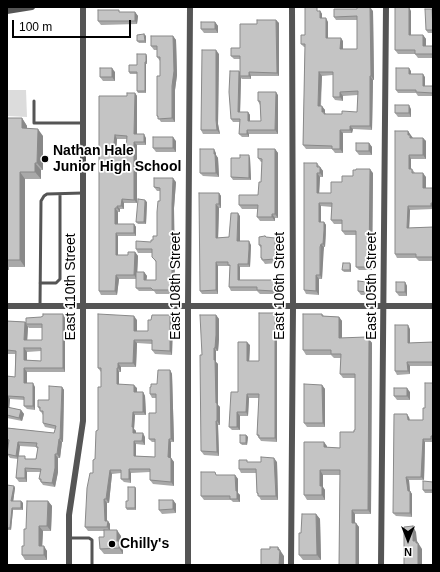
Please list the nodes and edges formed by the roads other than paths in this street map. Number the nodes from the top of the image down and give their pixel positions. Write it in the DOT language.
graph roads {
  1 [pos="32,7"];
  2 [pos="83,7"];
  3 [pos="190,7"];
  4 [pos="292,7"];
  5 [pos="386,7"];
  6 [pos="7,11"];
  7 [pos="34,102"];
  8 [pos="83,123"];
  9 [pos="83,193"];
  10 [pos="60,194"];
  11 [pos="40,283"];
  12 [pos="7,306"];
  13 [pos="40,306"];
  14 [pos="83,306"];
  15 [pos="188,306"];
  16 [pos="293,306"];
  17 [pos="384,306"];
  18 [pos="433,306"];
  19 [pos="69,538"];
  20 [pos="69,565"];
  21 [pos="92,565"];
  22 [pos="188,565"];
  23 [pos="291,565"];
  24 [pos="381,565"];
  1 -- 6 [label="street"];
  2 -- 8 [label="street, East 110th Street"];
  3 -- 15 [label="street, East 108th Street"];
  4 -- 16 [label="street, East 106th Street"];
  5 -- 17 [label="street, East 105th Street"];
  7 -- 8 [label="lane"];
  8 -- 9 [label="street, East 110th Street"];
  9 -- 10 [label="lane"];
  9 -- 14 [label="street, East 110th Street"];
  10 -- 11 [label="lane"];
  10 -- 11 [label="lane"];
  11 -- 13 [label="lane"];
  12 -- 13 [label="street"];
  13 -- 14 [label="street"];
  14 -- 15 [label="street"];
  14 -- 19 [label="street, East 110th Street"];
  15 -- 16 [label="street"];
  15 -- 22 [label="street, East 108th Street"];
  16 -- 17 [label="street"];
  16 -- 23 [label="street, East 106th Street"];
  17 -- 18 [label="street"];
  17 -- 24 [label="street, East 105th Street"];
  19 -- 20 [label="street, East 110th Street"];
  19 -- 21 [label="lane"];
}
